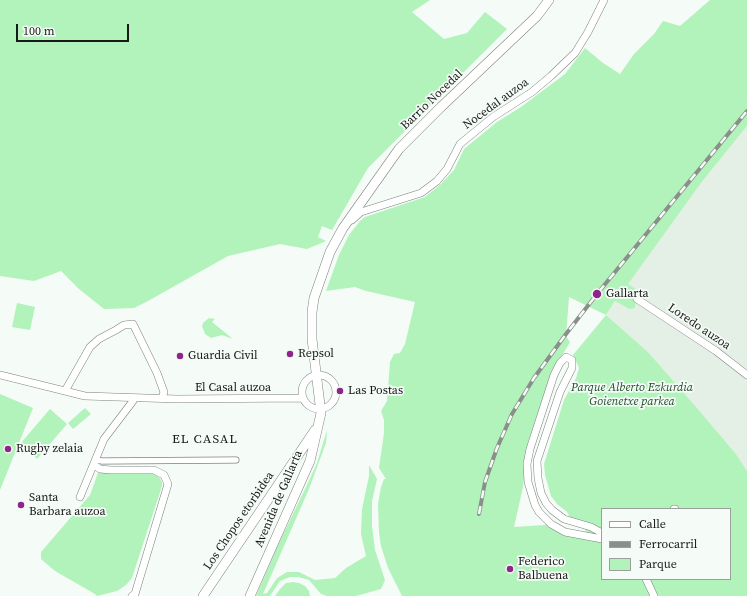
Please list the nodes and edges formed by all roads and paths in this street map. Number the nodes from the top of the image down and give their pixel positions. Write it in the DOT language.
graph roads {
  1 [pos="549,0"];
  2 [pos="604,0"];
  3 [pos="343,228"];
  4 [pos="637,299"];
  5 [pos="0,375"];
  6 [pos="316,375"];
  7 [pos="747,375"];
  8 [pos="65,391"];
  9 [pos="133,398"];
  10 [pos="162,398"];
  11 [pos="303,398"];
  12 [pos="320,409"];
  13 [pos="318,426"];
  14 [pos="295,458"];
  15 [pos="236,460"];
  16 [pos="310,461"];
  17 [pos="95,463"];
  18 [pos="80,497"];
  19 [pos="601,532"];
  20 [pos="601,539"];
  21 [pos="646,580"];
  22 [pos="134,595"];
  23 [pos="203,596"];
  24 [pos="250,596"];
  25 [pos="654,596"];
  1 -- 3 [label="street, Barrio Nocedal"];
  2 -- 3 [label="street, Nocedal auzoa"];
  3 -- 6 [label="street, Barrio Nocedal"];
  4 -- 7 [label="street, Loredo auzoa"];
  5 -- 8 [label="street, El Casal auzoa"];
  6 -- 11 [label="street"];
  6 -- 12 [label="street, Avenida de Gallarta"];
  6 -- 12 [label="street"];
  8 -- 9 [label="street, El Casal auzoa"];
  8 -- 10 [label="street"];
  9 -- 10 [label="street, El Casal auzoa"];
  9 -- 17 [label="street"];
  10 -- 11 [label="street, El Casal auzoa"];
  11 -- 12 [label="street"];
  12 -- 13 [label="street, Avenida de Gallarta"];
  13 -- 14 [label="street, Los Chopos etorbidea"];
  13 -- 16 [label="street, Avenida de Gallarta"];
  14 -- 16 [label="street"];
  14 -- 23 [label="street, Los Chopos etorbidea"];
  15 -- 17 [label="street"];
  16 -- 24 [label="street, Avenida de Gallarta"];
  17 -- 18 [label="street"];
  17 -- 22 [label="street"];
  19 -- 20 [label="street"];
  21 -- 25 [label="street"];
}
